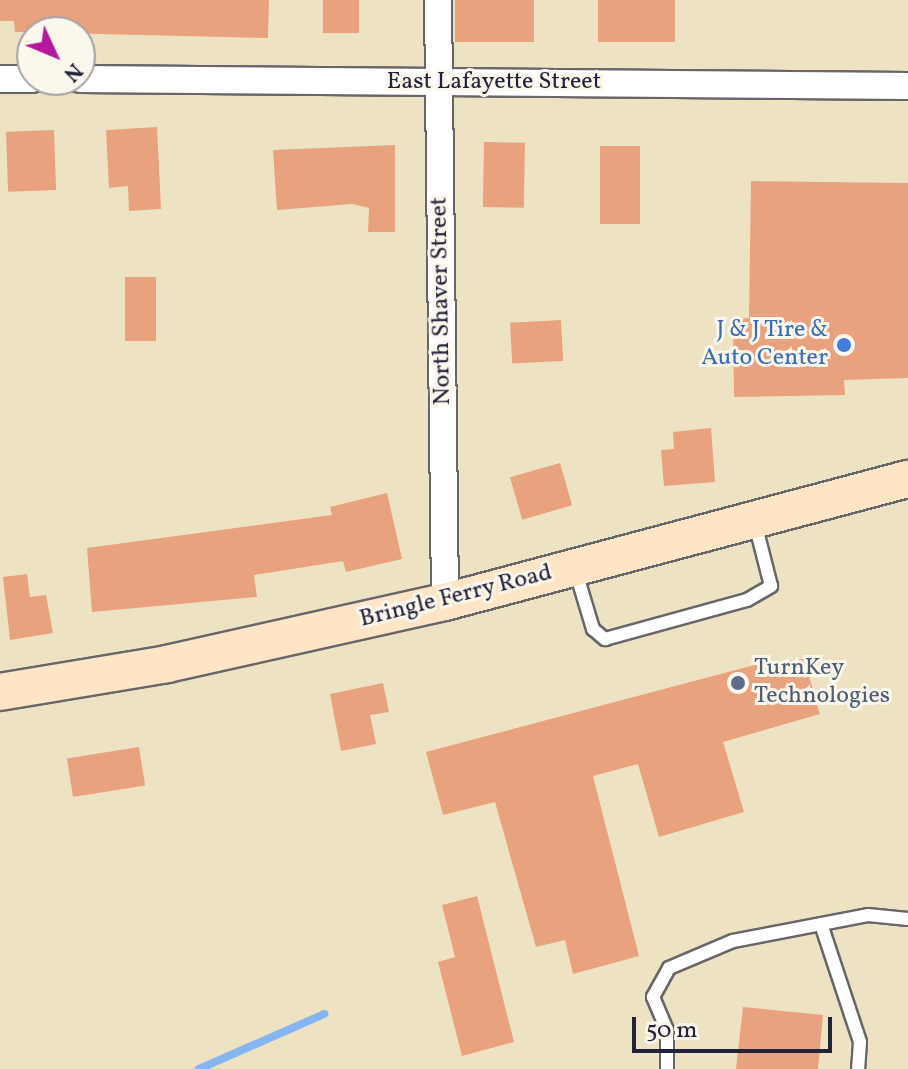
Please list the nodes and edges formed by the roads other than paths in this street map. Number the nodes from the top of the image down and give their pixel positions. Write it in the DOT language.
graph roads {
  1 [pos="438,0"];
  2 [pos="96,79"];
  3 [pos="439,82"];
  4 [pos="908,86"];
  5 [pos="908,479"];
  6 [pos="754,520"];
  7 [pos="575,567"];
  8 [pos="445,602"];
  9 [pos="0,692"];
  10 [pos="908,919"];
  11 [pos="821,924"];
  12 [pos="667,1069"];
  13 [pos="858,1069"];
  1 -- 3 [label="street, North Shaver Street"];
  2 -- 3 [label="street, East Lafayette Street"];
  3 -- 4 [label="street, East Lafayette Street"];
  3 -- 8 [label="street, North Shaver Street"];
  5 -- 6 [label="street, Bringle Ferry Road"];
  6 -- 7 [label="street, Bringle Ferry Road"];
  6 -- 7 [label="lane"];
  7 -- 8 [label="street, Bringle Ferry Road"];
  8 -- 9 [label="street, Bringle Ferry Road"];
  10 -- 11 [label="lane"];
  11 -- 12 [label="lane"];
  11 -- 13 [label="lane"];
}
